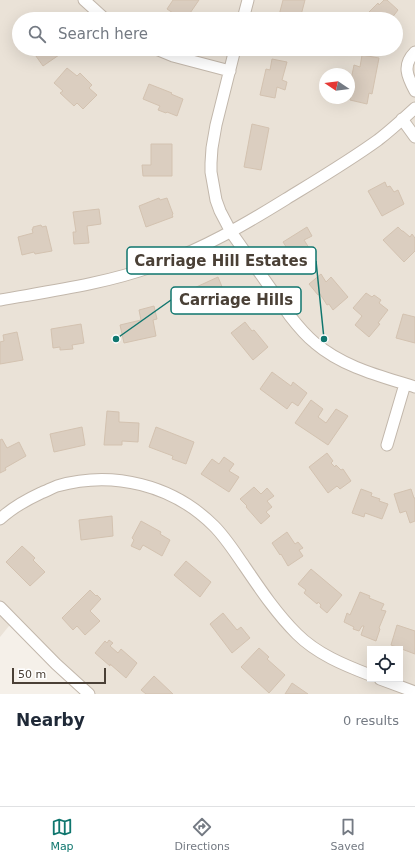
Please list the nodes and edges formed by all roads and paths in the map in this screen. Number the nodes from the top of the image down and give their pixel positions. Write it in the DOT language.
graph roads {
  1 [pos="84,0"];
  2 [pos="248,0"];
  3 [pos="97,12"];
  4 [pos="245,12"];
  5 [pos="415,52"];
  6 [pos="173,56"];
  7 [pos="233,56"];
  8 [pos="230,71"];
  9 [pos="415,90"];
  10 [pos="415,108"];
  11 [pos="402,119"];
  12 [pos="415,137"];
  13 [pos="231,232"];
  14 [pos="0,300"];
  15 [pos="410,386"];
  16 [pos="387,445"];
  17 [pos="0,519"];
  18 [pos="0,607"];
  19 [pos="367,674"];
  20 [pos="388,682"];
  21 [pos="415,692"];
  22 [pos="89,694"];
  1 -- 3 [label="street"];
  2 -- 4 [label="street"];
  5 -- 9 [label="street"];
  6 -- 8 [label="street"];
  7 -- 8 [label="street"];
  8 -- 13 [label="street"];
  10 -- 11 [label="street"];
  11 -- 12 [label="street"];
  11 -- 13 [label="street"];
  13 -- 14 [label="street"];
  13 -- 15 [label="street"];
  15 -- 16 [label="street"];
  17 -- 19 [label="street"];
  18 -- 22 [label="street"];
  20 -- 21 [label="street"];
}
